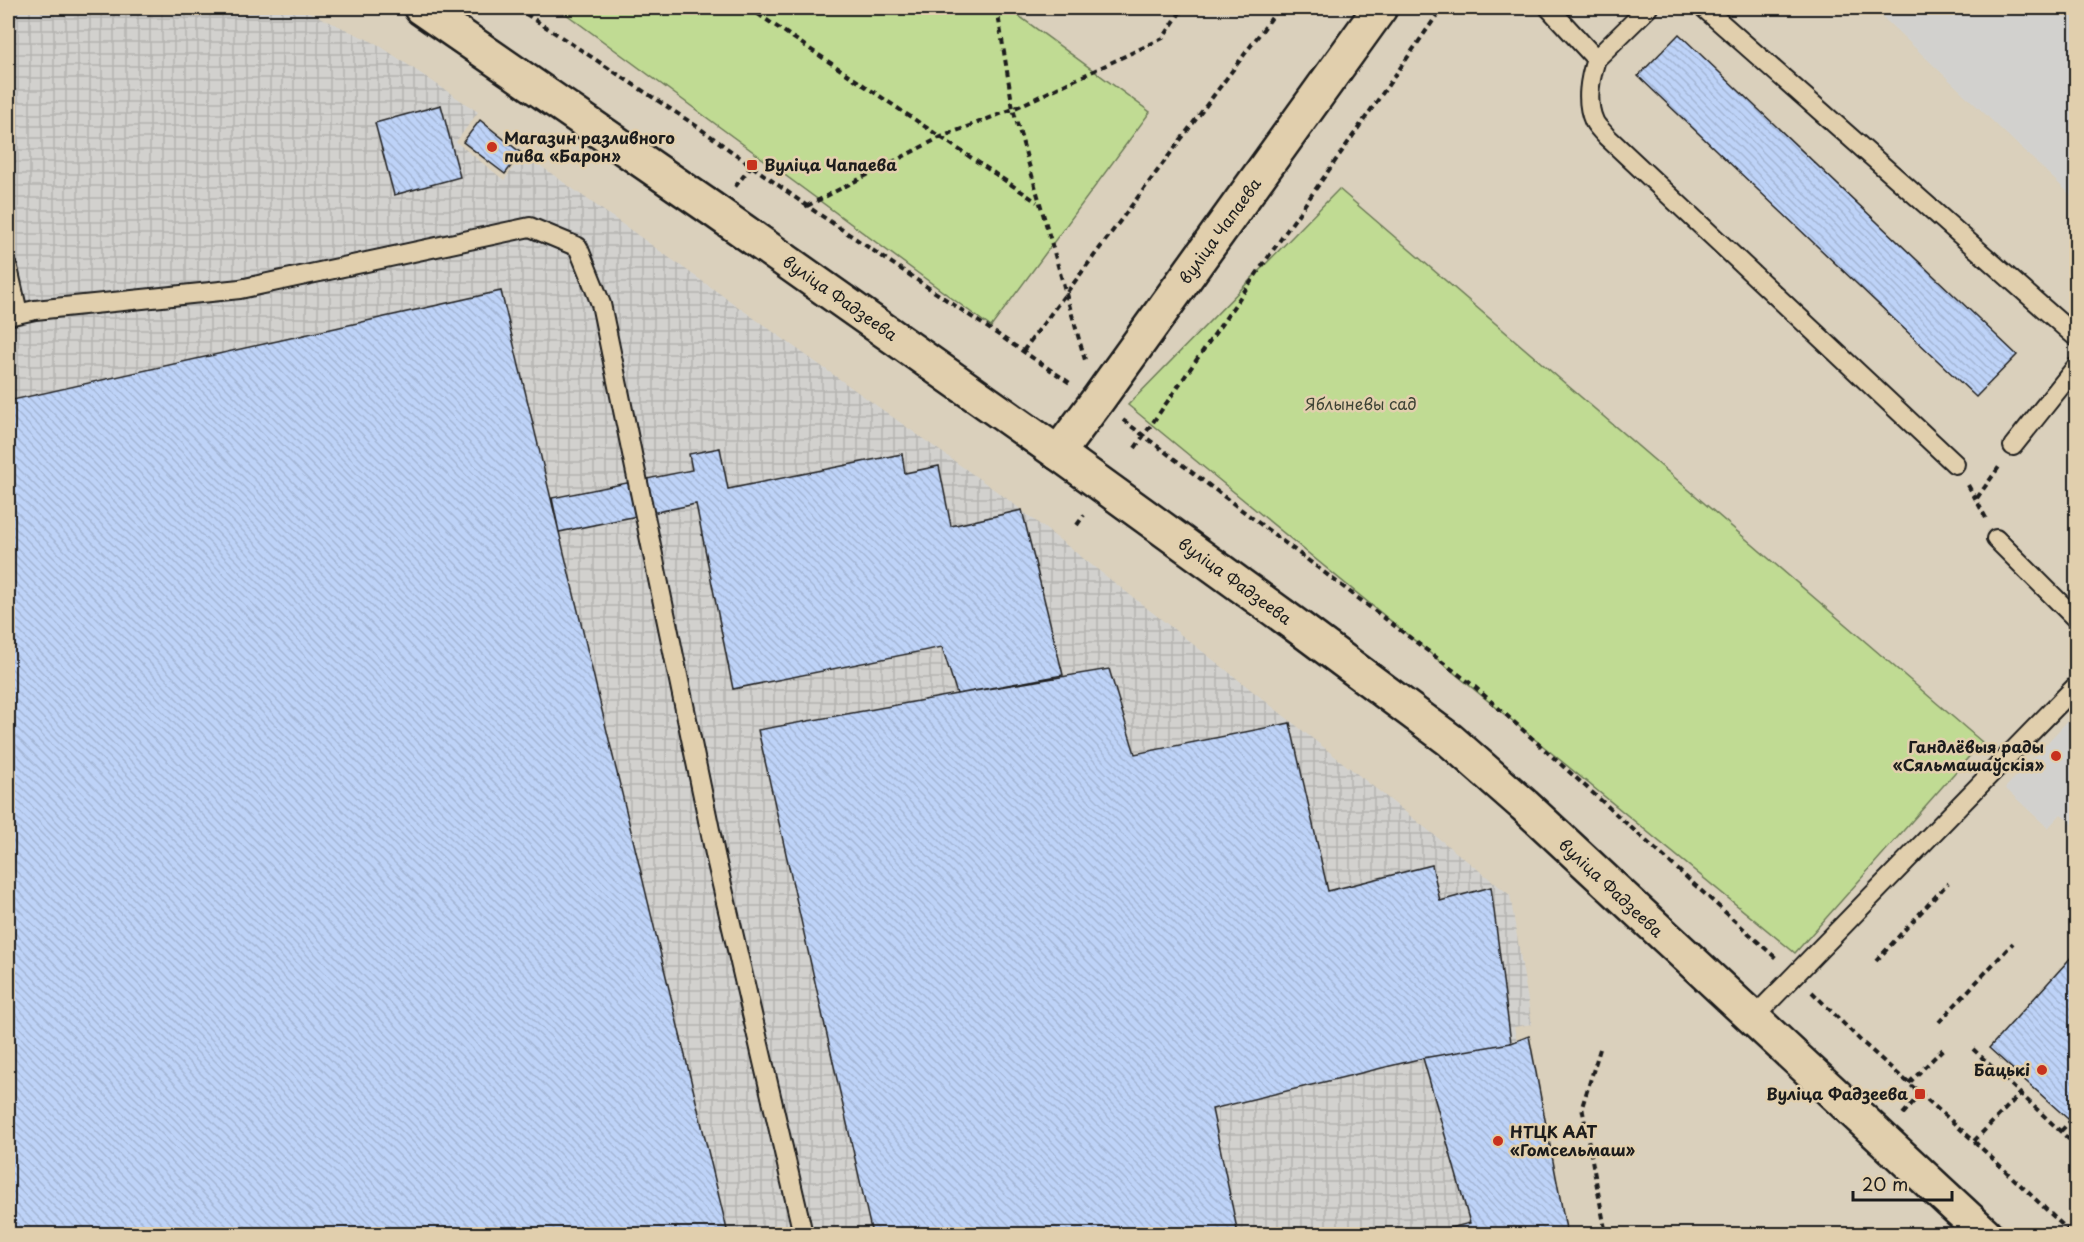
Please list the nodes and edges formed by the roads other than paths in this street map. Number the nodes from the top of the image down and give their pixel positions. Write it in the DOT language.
graph roads {
  1 [pos="421,8"];
  2 [pos="1380,8"];
  3 [pos="1549,8"];
  4 [pos="1648,8"];
  5 [pos="1704,8"];
  6 [pos="1596,59"];
  7 [pos="8,268"];
  8 [pos="13,315"];
  9 [pos="2076,337"];
  10 [pos="2076,368"];
  11 [pos="2013,446"];
  12 [pos="1058,453"];
  13 [pos="1955,464"];
  14 [pos="1996,539"];
  15 [pos="2076,619"];
  16 [pos="2076,686"];
  17 [pos="1753,1018"];
  18 [pos="803,1234"];
  19 [pos="1985,1234"];
  1 -- 12 [label="street, вуліца Фадзеева"];
  2 -- 12 [label="street, вуліца Чапаева"];
  3 -- 6 [label="lane"];
  4 -- 6 [label="lane"];
  5 -- 9 [label="lane"];
  6 -- 13 [label="lane"];
  7 -- 8 [label="lane"];
  8 -- 18 [label="lane"];
  10 -- 11 [label="lane"];
  12 -- 17 [label="street, вуліца Фадзеева"];
  14 -- 15 [label="lane"];
  16 -- 17 [label="lane"];
  17 -- 19 [label="street, вуліца Фадзеева"];
}
